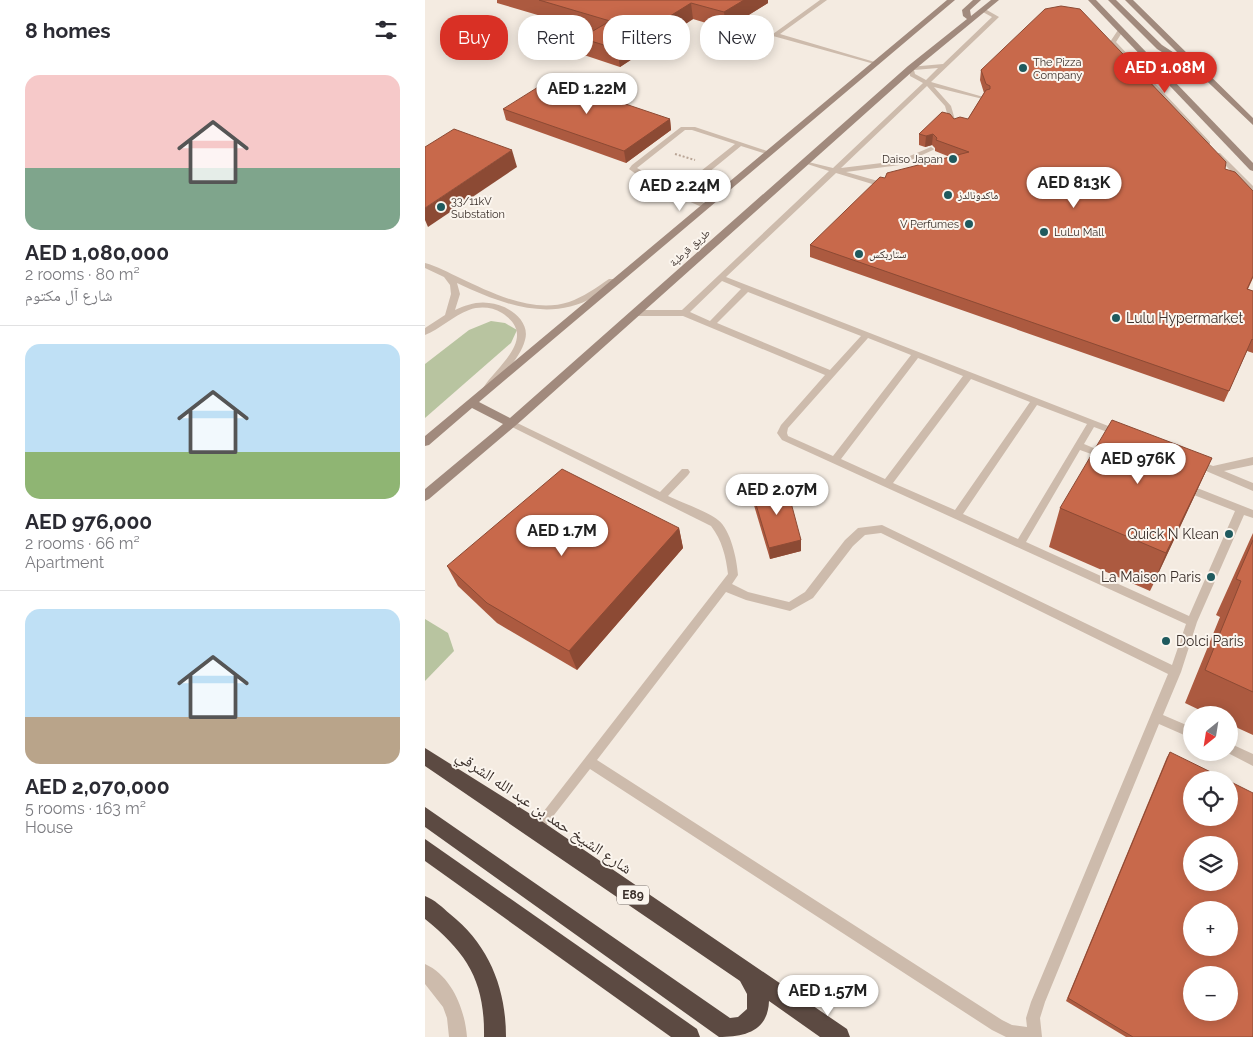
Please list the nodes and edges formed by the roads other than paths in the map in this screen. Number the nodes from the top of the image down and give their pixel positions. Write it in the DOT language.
graph roads {
  1 [pos="824,0"];
  2 [pos="951,0"];
  3 [pos="977,0"];
  4 [pos="995,0"];
  5 [pos="1112,0"];
  6 [pos="1129,0"];
  7 [pos="1091,1"];
  8 [pos="983,10"];
  9 [pos="972,19"];
  10 [pos="1120,31"];
  11 [pos="875,64"];
  12 [pos="944,66"];
  13 [pos="1196,66"];
  14 [pos="911,68"];
  15 [pos="927,83"];
  16 [pos="1154,86"];
  17 [pos="1148,94"];
  18 [pos="985,99"];
  19 [pos="1253,123"];
  20 [pos="954,127"];
  21 [pos="741,143"];
  22 [pos="931,149"];
  23 [pos="770,153"];
  24 [pos="806,162"];
  25 [pos="1253,168"];
  26 [pos="834,171"];
  27 [pos="1226,177"];
  28 [pos="1245,182"];
  29 [pos="882,185"];
  30 [pos="683,189"];
  31 [pos="1253,190"];
  32 [pos="707,206"];
  33 [pos="425,265"];
  34 [pos="630,270"];
  35 [pos="447,275"];
  36 [pos="721,278"];
  37 [pos="747,288"];
  38 [pos="635,313"];
  39 [pos="684,313"];
  40 [pos="449,315"];
  41 [pos="711,324"];
  42 [pos="425,332"];
  43 [pos="865,335"];
  44 [pos="916,355"];
  45 [pos="831,374"];
  46 [pos="968,376"];
  47 [pos="476,400"];
  48 [pos="1035,402"];
  49 [pos="511,423"];
  50 [pos="1093,423"];
  51 [pos="1128,437"];
  52 [pos="425,442"];
  53 [pos="1079,446"];
  54 [pos="1115,460"];
  55 [pos="1188,460"];
  56 [pos="834,461"];
  57 [pos="1253,461"];
  58 [pos="1213,470"];
  59 [pos="685,472"];
  60 [pos="886,484"];
  61 [pos="1178,485"];
  62 [pos="1253,487"];
  63 [pos="425,496"];
  64 [pos="661,497"];
  65 [pos="1241,510"];
  66 [pos="1253,514"];
  67 [pos="957,515"];
  68 [pos="1019,545"];
  69 [pos="725,586"];
  70 [pos="1192,622"];
  71 [pos="1175,672"];
  72 [pos="1155,718"];
  73 [pos="1183,730"];
  74 [pos="1238,752"];
  75 [pos="425,756"];
  76 [pos="1253,760"];
  77 [pos="589,761"];
  78 [pos="425,816"];
  79 [pos="536,829"];
  80 [pos="425,849"];
  81 [pos="425,906"];
  82 [pos="746,972"];
  83 [pos="425,973"];
  84 [pos="806,1015"];
  85 [pos="1034,1036"];
  86 [pos="458,1037"];
  87 [pos="495,1037"];
  88 [pos="689,1037"];
  89 [pos="821,1037"];
  90 [pos="839,1037"];
  1 -- 11 [label="lane"];
  2 -- 11 [label="street, طريق قرطبة"];
  3 -- 9 [label="street"];
  4 -- 8 [label="street, طريق قرطبة"];
  5 -- 13 [label="street"];
  6 -- 13 [label="street"];
  7 -- 10 [label="street"];
  8 -- 9 [label="street, طريق قرطبة"];
  8 -- 12 [label="lane"];
  9 -- 14 [label="street, طريق قرطبة"];
  10 -- 16 [label="lane"];
  10 -- 25 [label="street"];
  11 -- 23 [label="street, طريق قرطبة"];
  12 -- 14 [label="lane"];
  12 -- 15 [label="lane"];
  13 -- 19 [label="street"];
  14 -- 15 [label="lane"];
  14 -- 24 [label="street, طريق قرطبة"];
  15 -- 18 [label="lane"];
  15 -- 20 [label="lane"];
  15 -- 26 [label="lane"];
  16 -- 17 [label="lane"];
  16 -- 28 [label="lane"];
  21 -- 23 [label="lane"];
  21 -- 30 [label="lane"];
  21 -- 30 [label="lane"];
  22 -- 26 [label="lane"];
  23 -- 32 [label="street, طريق قرطبة"];
  24 -- 26 [label="lane"];
  24 -- 38 [label="street, طريق قرطبة"];
  26 -- 29 [label="lane"];
  26 -- 36 [label="lane"];
  27 -- 28 [label="lane"];
  28 -- 31 [label="lane"];
  30 -- 32 [label="lane"];
  32 -- 34 [label="street, طريق قرطبة"];
  33 -- 35 [label="lane"];
  34 -- 35 [label="lane"];
  34 -- 47 [label="street, طريق قرطبة"];
  35 -- 40 [label="lane"];
  36 -- 37 [label="lane"];
  36 -- 39 [label="lane"];
  37 -- 41 [label="lane"];
  37 -- 43 [label="lane"];
  38 -- 39 [label="lane"];
  38 -- 49 [label="street, طريق قرطبة"];
  39 -- 41 [label="lane"];
  40 -- 42 [label="lane"];
  40 -- 47 [label="lane"];
  41 -- 45 [label="lane"];
  43 -- 44 [label="lane"];
  43 -- 45 [label="lane"];
  44 -- 46 [label="lane"];
  44 -- 56 [label="lane"];
  45 -- 56 [label="lane"];
  46 -- 48 [label="lane"];
  46 -- 60 [label="lane"];
  47 -- 49 [label="street"];
  47 -- 52 [label="street, طريق قرطبة"];
  48 -- 50 [label="lane"];
  48 -- 67 [label="lane"];
  49 -- 63 [label="street, طريق قرطبة"];
  49 -- 64 [label="lane"];
  50 -- 51 [label="lane"];
  50 -- 53 [label="lane"];
  53 -- 54 [label="lane"];
  53 -- 68 [label="lane"];
  55 -- 58 [label="lane"];
  56 -- 60 [label="lane"];
  57 -- 58 [label="lane"];
  58 -- 62 [label="lane"];
  59 -- 64 [label="lane"];
  60 -- 67 [label="lane"];
  61 -- 65 [label="lane"];
  64 -- 69 [label="lane"];
  65 -- 66 [label="lane"];
  65 -- 70 [label="lane"];
  67 -- 68 [label="lane"];
  68 -- 70 [label="lane"];
  69 -- 71 [label="lane"];
  69 -- 77 [label="lane"];
  70 -- 71 [label="lane"];
  71 -- 72 [label="lane"];
  72 -- 73 [label="lane"];
  72 -- 85 [label="lane"];
  74 -- 76 [label="lane"];
  75 -- 79 [label="highway, شارع الشيخ حمد بن عبد الله الشرقي / E89"];
  77 -- 79 [label="lane"];
  77 -- 85 [label="lane"];
  78 -- 82 [label="highway"];
  79 -- 82 [label="highway, شارع الشيخ حمد بن عبد الله الشرقي / E89"];
  80 -- 88 [label="highway"];
  81 -- 87 [label="highway"];
  82 -- 84 [label="highway, شارع الشيخ حمد بن عبد الله الشرقي / E89"];
  83 -- 86 [label="street"];
  84 -- 89 [label="street"];
  84 -- 90 [label="highway, شارع الشيخ حمد بن عبد الله الشرقي / E89"];
}
